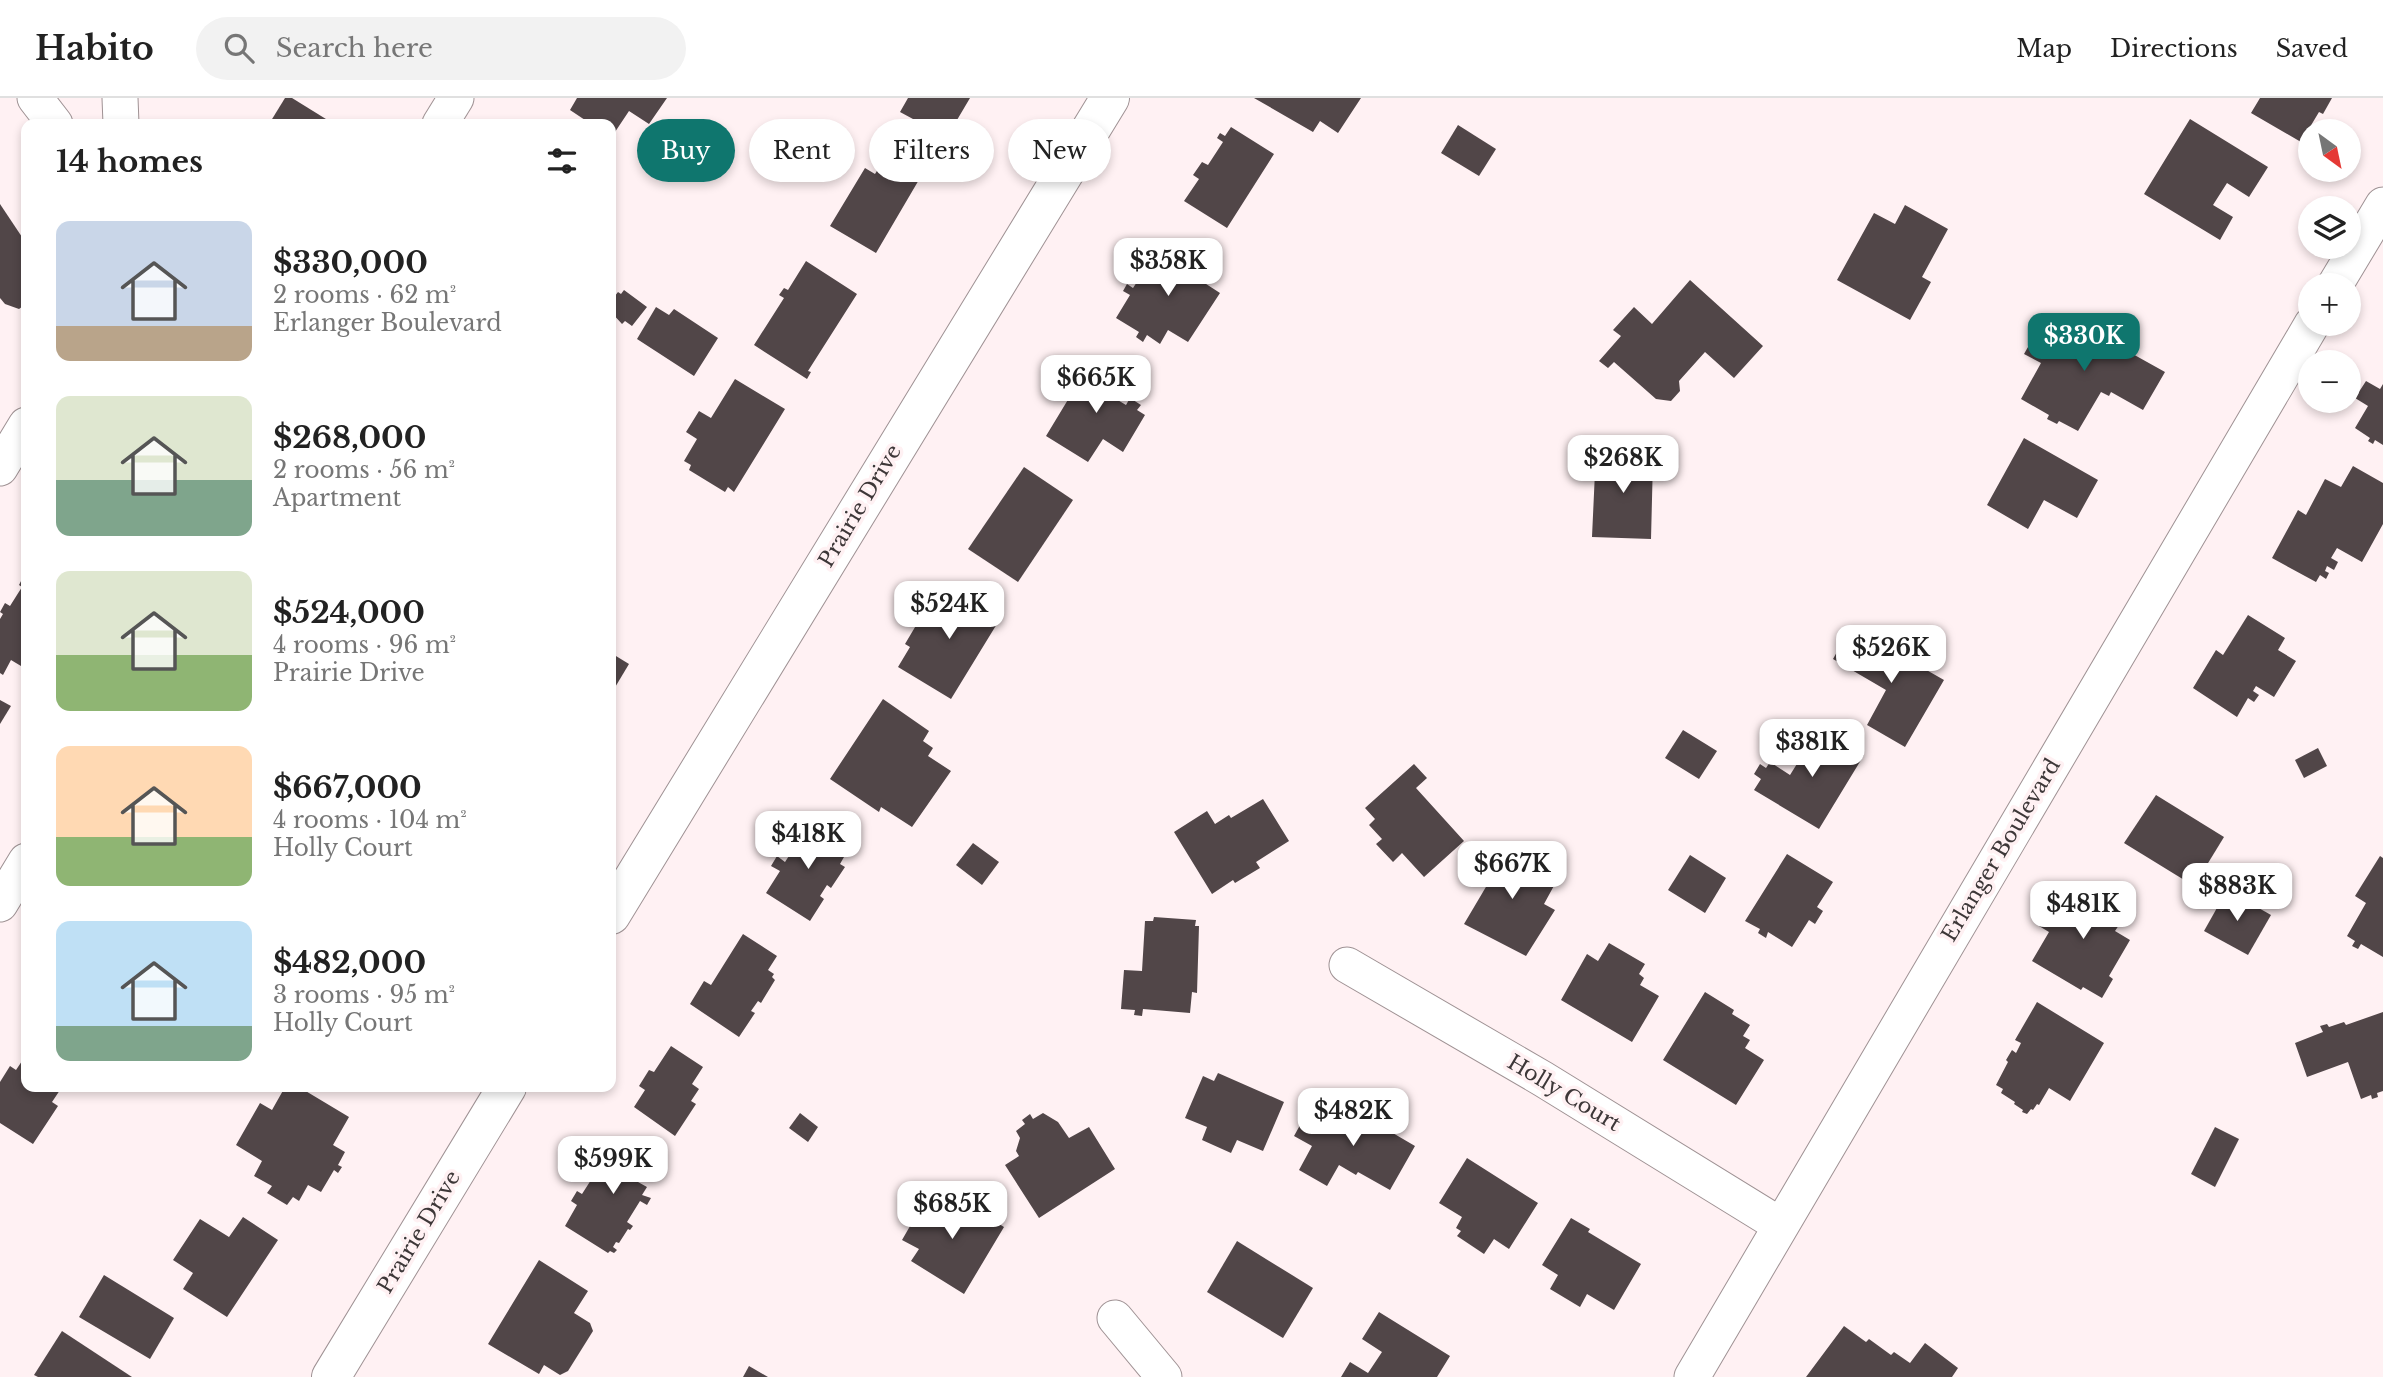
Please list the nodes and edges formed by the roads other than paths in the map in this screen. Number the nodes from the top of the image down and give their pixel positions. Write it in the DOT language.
graph roads {
  1 [pos="35,98"];
  2 [pos="120,98"];
  3 [pos="456,98"];
  4 [pos="1110,98"];
  5 [pos="51,119"];
  6 [pos="121,119"];
  7 [pos="443,119"];
  8 [pos="2383,205"];
  9 [pos="2342,273"];
  10 [pos="2305,336"];
  11 [pos="21,433"];
  12 [pos="0,468"];
  13 [pos="21,869"];
  14 [pos="0,904"];
  15 [pos="616,907"];
  16 [pos="1346,965"];
  17 [pos="504,1092"];
  18 [pos="1780,1225"];
  19 [pos="1115,1318"];
  20 [pos="331,1377"];
  21 [pos="1164,1377"];
  22 [pos="1692,1377"];
  1 -- 5 [label="street"];
  2 -- 6 [label="street"];
  3 -- 7 [label="street"];
  4 -- 15 [label="street, Prairie Drive"];
  8 -- 9 [label="street"];
  10 -- 18 [label="street, Erlanger Boulevard"];
  11 -- 12 [label="street"];
  13 -- 14 [label="street"];
  16 -- 18 [label="street, Holly Court"];
  17 -- 20 [label="street, Prairie Drive"];
  18 -- 22 [label="street, Erlanger Boulevard"];
  19 -- 21 [label="street"];
}
